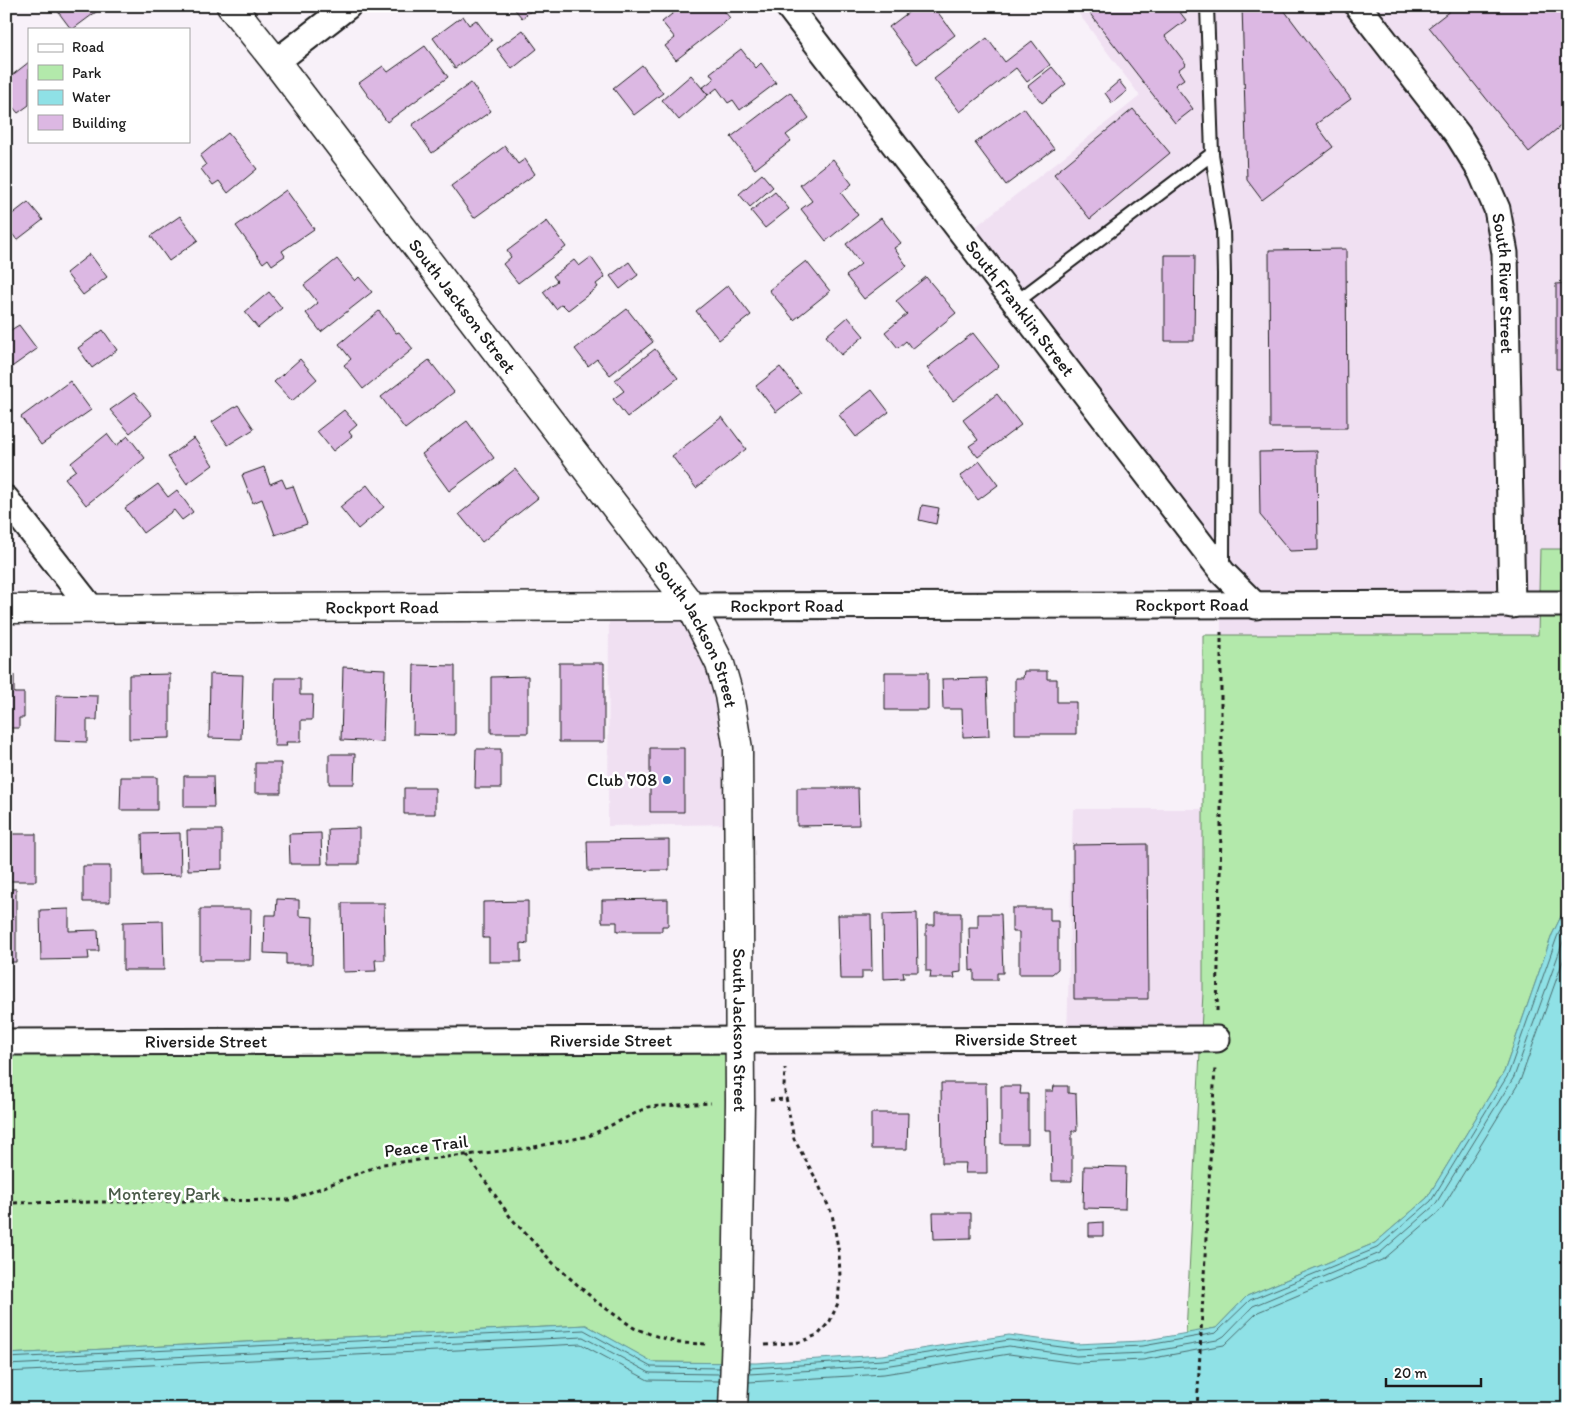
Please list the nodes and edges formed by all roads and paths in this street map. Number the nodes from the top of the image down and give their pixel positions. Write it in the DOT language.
graph roads {
  1 [pos="231,6"];
  2 [pos="348,6"];
  3 [pos="788,6"];
  4 [pos="1207,6"];
  5 [pos="1358,6"];
  6 [pos="276,62"];
  7 [pos="1212,154"];
  8 [pos="1015,302"];
  9 [pos="6,499"];
  10 [pos="1223,573"];
  11 [pos="1568,604"];
  12 [pos="1222,605"];
  13 [pos="1512,605"];
  14 [pos="691,606"];
  15 [pos="1256,606"];
  16 [pos="6,609"];
  17 [pos="92,609"];
  18 [pos="1217,1039"];
  19 [pos="740,1041"];
  20 [pos="786,1041"];
  21 [pos="6,1042"];
  22 [pos="787,1099"];
  23 [pos="740,1101"];
  24 [pos="468,1155"];
  25 [pos="6,1203"];
  26 [pos="715,1344"];
  27 [pos="761,1345"];
  28 [pos="733,1409"];
  29 [pos="1196,1409"];
  1 -- 6 [label="street, South Jackson Street"];
  2 -- 6 [label="street"];
  3 -- 8 [label="street, South Franklin Street"];
  4 -- 7 [label="lane"];
  5 -- 13 [label="street, South River Street"];
  6 -- 14 [label="street, South Jackson Street"];
  7 -- 8 [label="lane"];
  7 -- 10 [label="lane"];
  8 -- 10 [label="street, South Franklin Street"];
  9 -- 17 [label="street"];
  10 -- 15 [label="street, South Franklin Street"];
  11 -- 13 [label="street, Rockport Road"];
  12 -- 14 [label="street, Rockport Road"];
  12 -- 15 [label="street, Rockport Road"];
  12 -- 18 [label="path"];
  13 -- 15 [label="street, Rockport Road"];
  14 -- 17 [label="street, Rockport Road"];
  14 -- 19 [label="street, South Jackson Street"];
  16 -- 17 [label="street, Rockport Road"];
  18 -- 20 [label="street, Riverside Street"];
  18 -- 29 [label="path"];
  19 -- 20 [label="street, Riverside Street"];
  19 -- 21 [label="street, Riverside Street"];
  19 -- 23 [label="street, South Jackson Street"];
  20 -- 22 [label="path"];
  22 -- 23 [label="path, Peace Trail"];
  22 -- 27 [label="path"];
  23 -- 24 [label="path, Peace Trail"];
  23 -- 28 [label="street, South Jackson Street, bridge"];
  24 -- 25 [label="path, Peace Trail"];
  24 -- 26 [label="path"];
}
